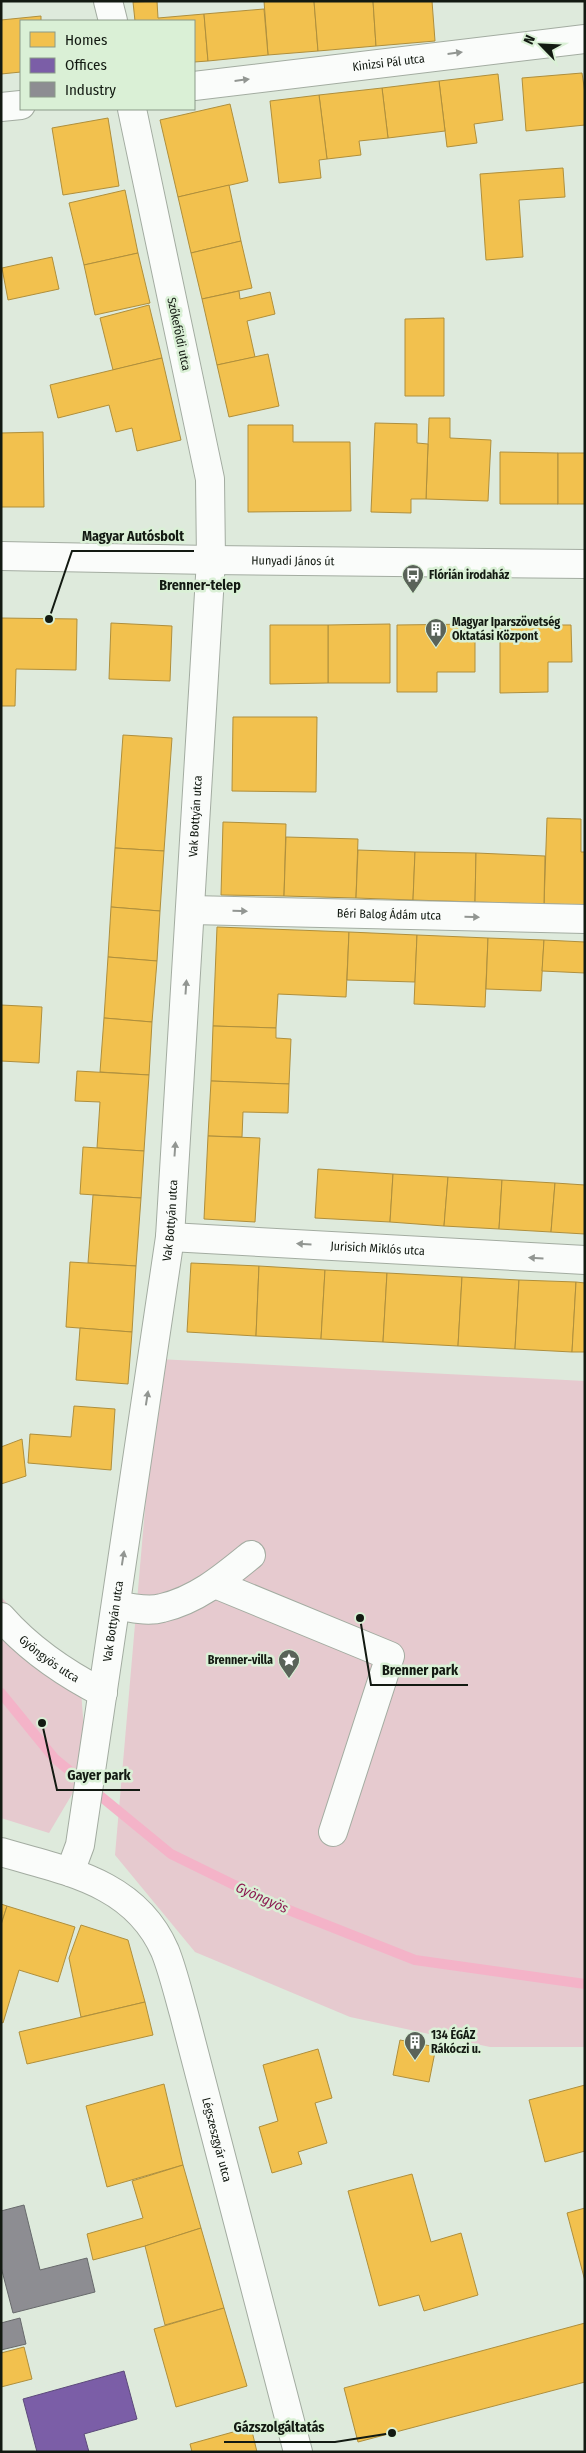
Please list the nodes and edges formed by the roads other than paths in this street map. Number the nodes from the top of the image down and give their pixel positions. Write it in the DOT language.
graph roads {
  1 [pos="108,1"];
  2 [pos="113,20"];
  3 [pos="585,39"];
  4 [pos="195,86"];
  5 [pos="20,105"];
  6 [pos="1,107"];
  7 [pos="132,110"];
  8 [pos="1,556"];
  9 [pos="211,560"];
  10 [pos="585,564"];
  11 [pos="191,910"];
  12 [pos="585,919"];
  13 [pos="170,1237"];
  14 [pos="585,1260"];
  15 [pos="251,1555"];
  16 [pos="215,1584"];
  17 [pos="116,1605"];
  18 [pos="1,1617"];
  19 [pos="103,1693"];
  20 [pos="333,1832"];
  21 [pos="1,1852"];
  22 [pos="70,1872"];
  23 [pos="298,2452"];
  1 -- 2 [label="street"];
  4 -- 3 [label="street, Kinizsi Pál utca, one-way"];
  5 -- 6 [label="street"];
  7 -- 9 [label="street, Szőkeföldi utca"];
  8 -- 9 [label="street, Hunyadi János út"];
  9 -- 10 [label="street, Hunyadi János út"];
  9 -- 11 [label="street, Vak Bottyán utca"];
  11 -- 12 [label="street, Béri Balog Ádám utca, one-way"];
  13 -- 11 [label="street, Vak Bottyán utca, one-way"];
  14 -- 13 [label="street, Jurisich Miklós utca, one-way"];
  17 -- 13 [label="street, Vak Bottyán utca, one-way"];
  15 -- 16 [label="street"];
  16 -- 17 [label="street"];
  16 -- 20 [label="street"];
  17 -- 19 [label="street, Vak Bottyán utca"];
  18 -- 19 [label="street, Gyöngyös utca"];
  19 -- 22 [label="street, Vak Bottyán utca"];
  21 -- 22 [label="street, Légszeszgyár utca"];
  22 -- 23 [label="street, Légszeszgyár utca"];
}
